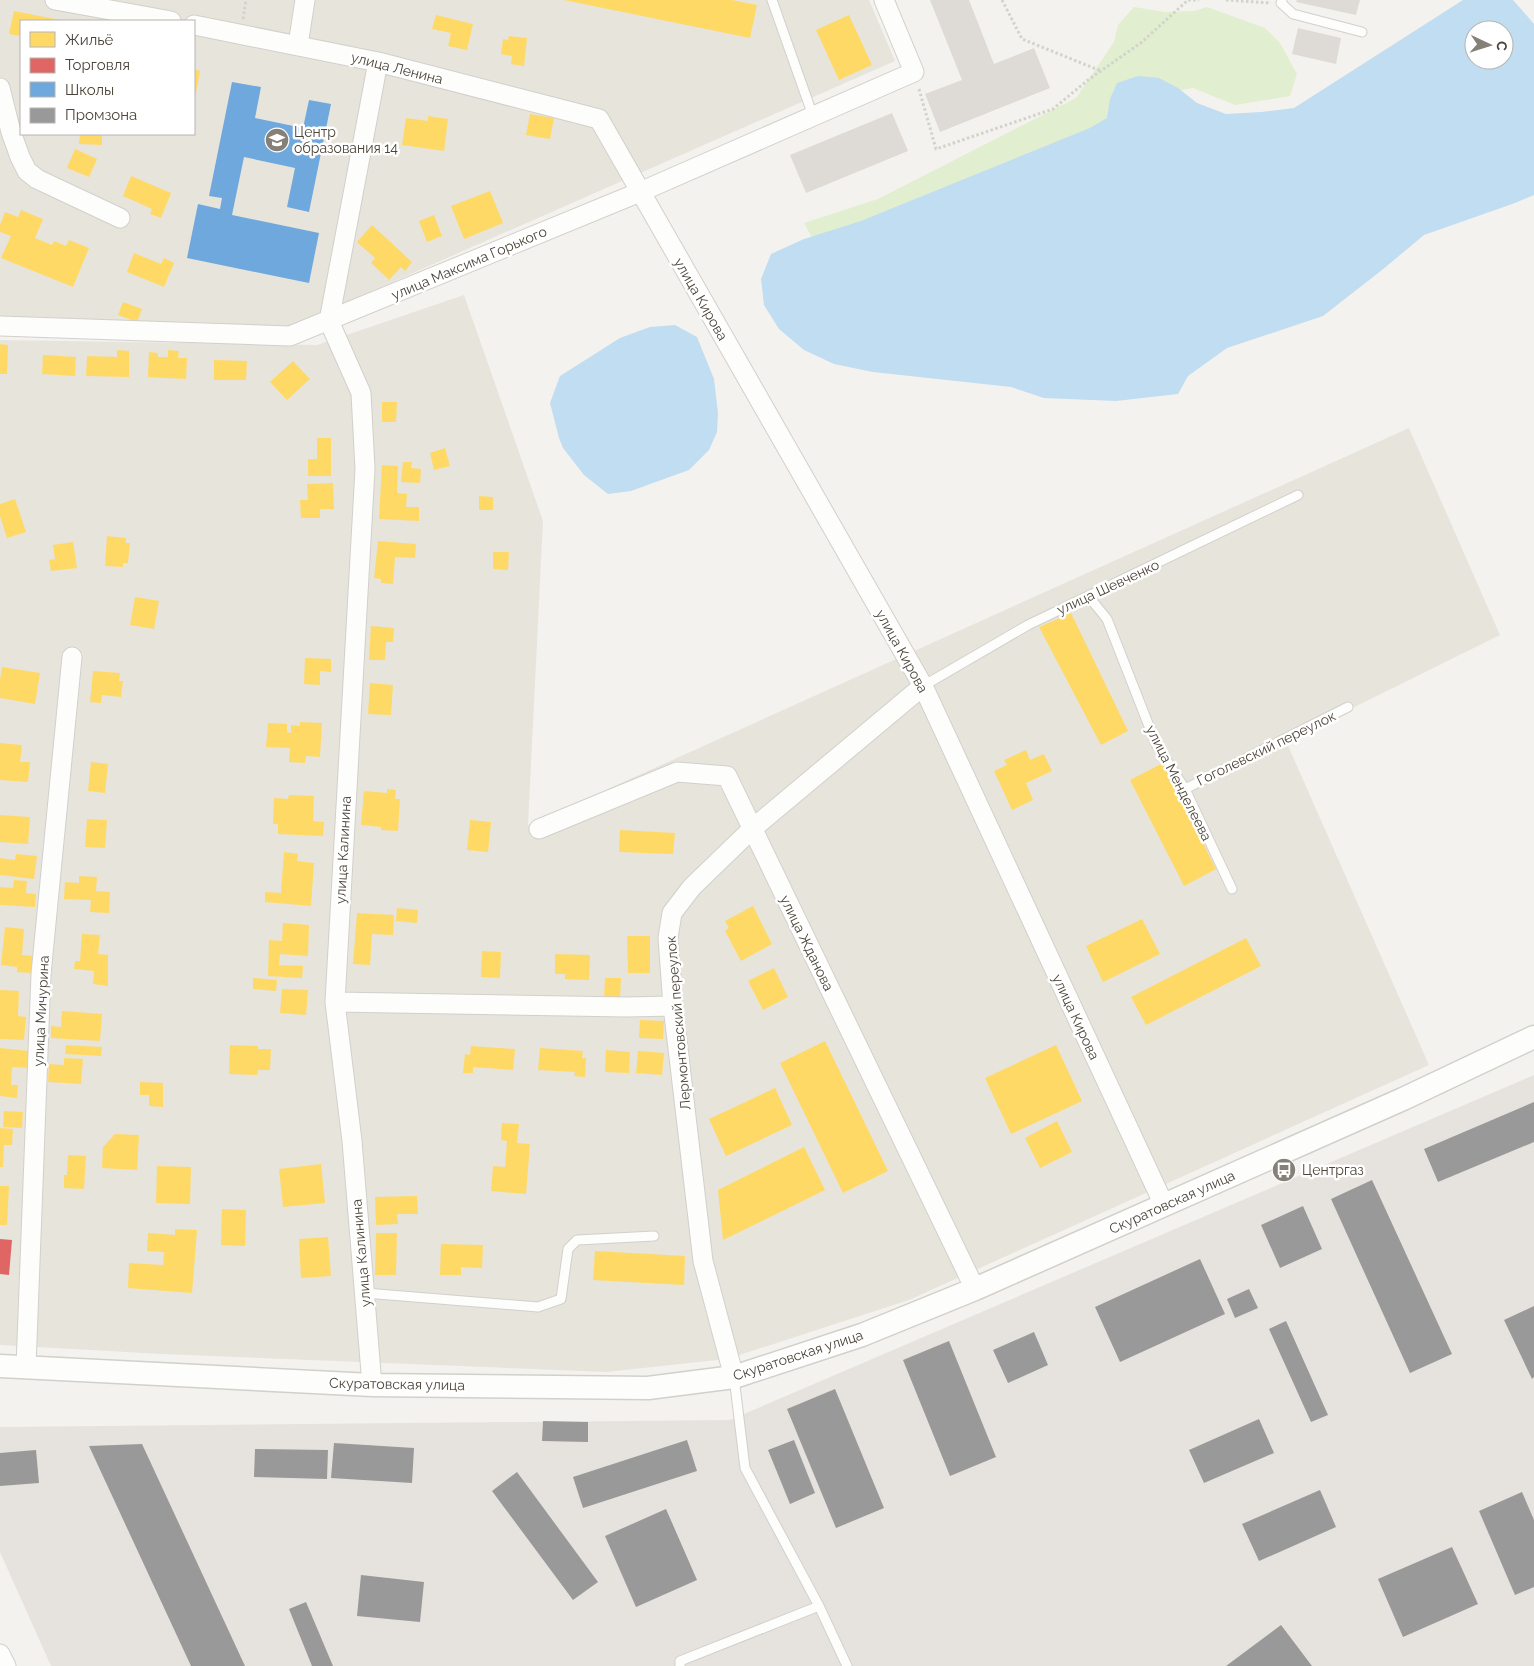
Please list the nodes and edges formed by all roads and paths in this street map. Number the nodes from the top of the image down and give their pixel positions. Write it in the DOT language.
graph roads {
  1 [pos="55,0"];
  2 [pos="305,0"];
  3 [pos="772,0"];
  4 [pos="884,0"];
  5 [pos="1002,0"];
  6 [pos="1200,0"];
  7 [pos="1226,0"];
  8 [pos="1282,2"];
  9 [pos="93,4"];
  10 [pos="166,20"];
  11 [pos="195,25"];
  12 [pos="1362,32"];
  13 [pos="298,45"];
  14 [pos="378,62"];
  15 [pos="1100,71"];
  16 [pos="914,72"];
  17 [pos="0,88"];
  18 [pos="813,116"];
  19 [pos="599,119"];
  20 [pos="640,192"];
  21 [pos="120,218"];
  22 [pos="329,321"];
  23 [pos="0,326"];
  24 [pos="1298,496"];
  25 [pos="1089,596"];
  26 [pos="72,657"];
  27 [pos="923,686"];
  28 [pos="1348,708"];
  29 [pos="1185,788"];
  30 [pos="539,829"];
  31 [pos="752,829"];
  32 [pos="1232,889"];
  33 [pos="335,1002"];
  34 [pos="674,1006"];
  35 [pos="1534,1037"];
  36 [pos="1164,1205"];
  37 [pos="654,1236"];
  38 [pos="975,1289"];
  39 [pos="365,1293"];
  40 [pos="0,1366"];
  41 [pos="26,1367"];
  42 [pos="734,1376"];
  43 [pos="372,1384"];
  44 [pos="819,1606"];
  45 [pos="0,1654"];
  46 [pos="6,1666"];
  47 [pos="680,1666"];
  48 [pos="846,1666"];
  1 -- 9 [label="street"];
  2 -- 13 [label="street"];
  3 -- 18 [label="lane"];
  4 -- 16 [label="street"];
  5 -- 15 [label="path"];
  6 -- 15 [label="path"];
  7 -- 8 [label="path"];
  8 -- 12 [label="lane"];
  9 -- 10 [label="street"];
  11 -- 13 [label="street, улица Ленина"];
  13 -- 14 [label="street, улица Ленина"];
  14 -- 19 [label="street, улица Ленина"];
  14 -- 22 [label="street"];
  15 -- 16 [label="path"];
  16 -- 18 [label="street, улица Максима Горького"];
  17 -- 21 [label="street"];
  18 -- 20 [label="street, улица Максима Горького"];
  19 -- 20 [label="street, улица Кирова"];
  20 -- 22 [label="street, улица Максима Горького"];
  20 -- 27 [label="street, улица Кирова"];
  22 -- 23 [label="street, улица Максима Горького"];
  22 -- 33 [label="street, улица Калинина"];
  24 -- 25 [label="lane, улица Шевченко"];
  25 -- 27 [label="lane, улица Шевченко"];
  25 -- 29 [label="lane, улица Менделеева"];
  26 -- 41 [label="street, улица Мичурина"];
  27 -- 31 [label="street, Лермонтовский переулок"];
  27 -- 36 [label="street, улица Кирова"];
  28 -- 29 [label="lane, Гоголевский переулок"];
  29 -- 32 [label="lane, улица Менделеева"];
  30 -- 31 [label="street, улица Жданова"];
  31 -- 34 [label="street, Лермонтовский переулок"];
  31 -- 38 [label="street, улица Жданова"];
  33 -- 34 [label="street"];
  33 -- 39 [label="street, улица Калинина"];
  34 -- 42 [label="street, Лермонтовский переулок"];
  35 -- 36 [label="street, Скуратовская улица"];
  36 -- 38 [label="street, Скуратовская улица"];
  37 -- 39 [label="lane"];
  38 -- 42 [label="street, Скуратовская улица"];
  39 -- 43 [label="street, улица Калинина"];
  40 -- 41 [label="street, Скуратовская улица"];
  41 -- 43 [label="street, Скуратовская улица"];
  42 -- 43 [label="street, Скуратовская улица"];
  42 -- 44 [label="lane"];
  44 -- 47 [label="lane"];
  44 -- 48 [label="lane"];
  45 -- 46 [label="street"];
}
